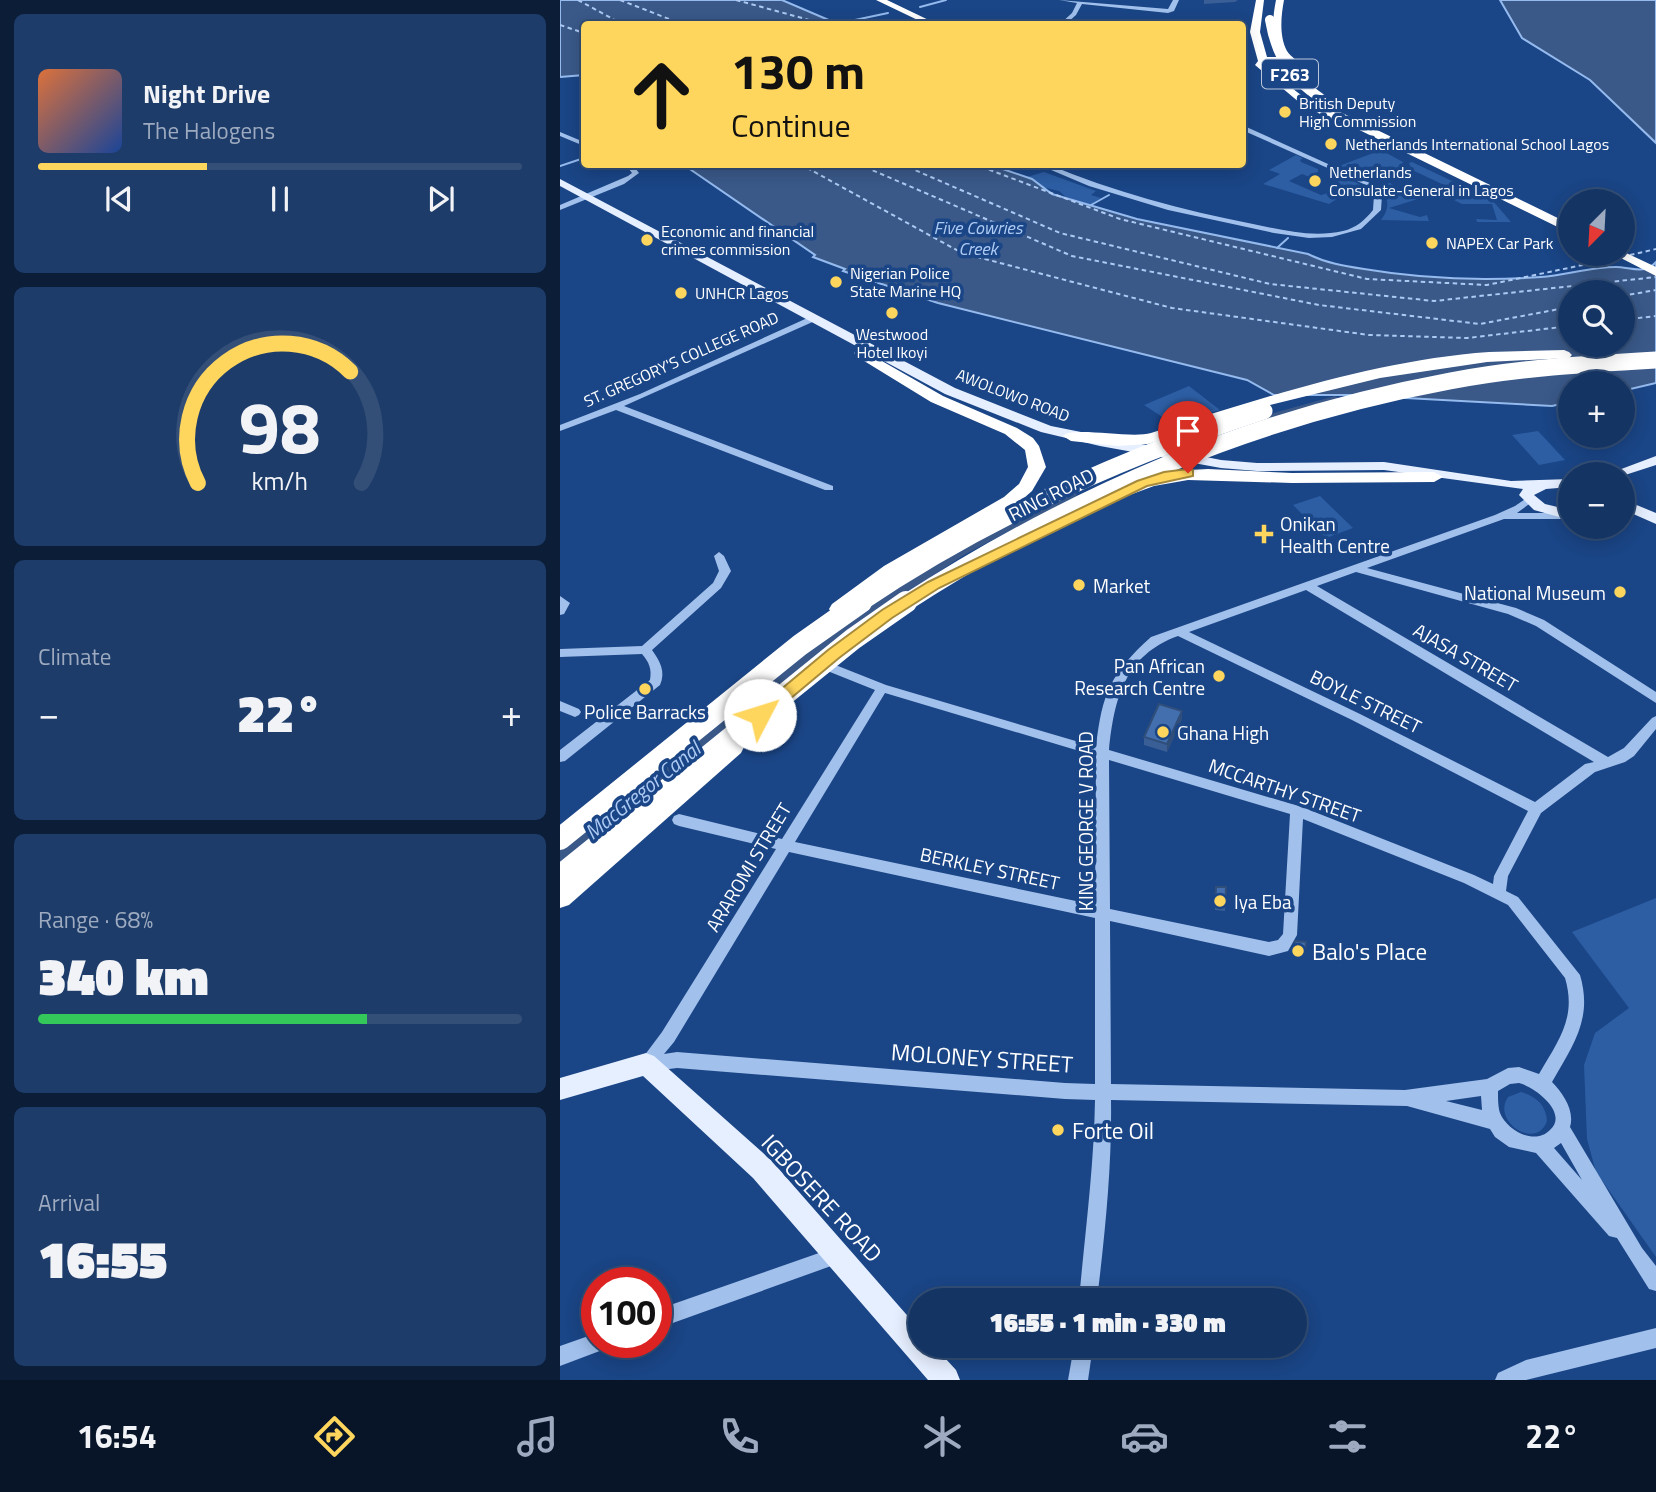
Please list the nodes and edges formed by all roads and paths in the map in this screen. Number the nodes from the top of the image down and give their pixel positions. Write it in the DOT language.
graph roads {
  1 [pos="872,0"];
  2 [pos="880,0"];
  3 [pos="1062,0"];
  4 [pos="1176,0"];
  5 [pos="1260,0"];
  6 [pos="1266,0"];
  7 [pos="1278,0"];
  8 [pos="1080,2"];
  9 [pos="1266,20"];
  10 [pos="917,21"];
  11 [pos="926,21"];
  12 [pos="1066,21"];
  13 [pos="1294,65"];
  14 [pos="1249,66"];
  15 [pos="1264,66"];
  16 [pos="1246,129"];
  17 [pos="560,134"];
  18 [pos="581,143"];
  19 [pos="1424,154"];
  20 [pos="633,168"];
  21 [pos="1051,168"];
  22 [pos="560,184"];
  23 [pos="583,197"];
  24 [pos="560,208"];
  25 [pos="1558,215"];
  26 [pos="1558,223"];
  27 [pos="1635,252"];
  28 [pos="1635,257"];
  29 [pos="1656,260"];
  30 [pos="1656,272"];
  31 [pos="811,319"];
  32 [pos="1656,351"];
  33 [pos="1635,352"];
  34 [pos="861,353"];
  35 [pos="1558,355"];
  36 [pos="1558,356"];
  37 [pos="1656,360"];
  38 [pos="617,407"];
  39 [pos="560,428"];
  40 [pos="1071,436"];
  41 [pos="1135,450"];
  42 [pos="1656,460"];
  43 [pos="1188,461"];
  44 [pos="1635,468"];
  45 [pos="1434,477"];
  46 [pos="1558,484"];
  47 [pos="1543,485"];
  48 [pos="829,488"];
  49 [pos="1527,497"];
  50 [pos="1635,510"];
  51 [pos="1558,512"];
  52 [pos="1558,515"];
  53 [pos="1499,517"];
  54 [pos="1635,519"];
  55 [pos="1656,521"];
  56 [pos="719,556"];
  57 [pos="1359,569"];
  58 [pos="933,585"];
  59 [pos="1306,585"];
  60 [pos="560,600"];
  61 [pos="560,611"];
  62 [pos="822,629"];
  63 [pos="1177,631"];
  64 [pos="645,650"];
  65 [pos="560,653"];
  66 [pos="834,669"];
  67 [pos="882,688"];
  68 [pos="1656,698"];
  69 [pos="560,706"];
  70 [pos="575,712"];
  71 [pos="760,715"];
  72 [pos="1656,720"];
  73 [pos="1102,752"];
  74 [pos="560,757"];
  75 [pos="1607,763"];
  76 [pos="1536,809"];
  77 [pos="1297,811"];
  78 [pos="679,820"];
  79 [pos="560,839"];
  80 [pos="783,845"];
  81 [pos="560,876"];
  82 [pos="1499,892"];
  83 [pos="560,897"];
  84 [pos="1104,911"];
  85 [pos="646,1065"];
  86 [pos="1542,1084"];
  87 [pos="1489,1087"];
  88 [pos="560,1089"];
  89 [pos="1103,1092"];
  90 [pos="1405,1098"];
  91 [pos="1493,1121"];
  92 [pos="1562,1129"];
  93 [pos="1541,1146"];
  94 [pos="1636,1254"];
  95 [pos="839,1255"];
  96 [pos="1656,1282"];
  97 [pos="1089,1288"];
  98 [pos="672,1314"];
  99 [pos="1656,1338"];
  100 [pos="581,1348"];
  101 [pos="560,1356"];
  102 [pos="1082,1358"];
  103 [pos="946,1380"];
  104 [pos="1079,1380"];
  105 [pos="1505,1380"];
  1 -- 10 [label="highway"];
  2 -- 11 [label="highway"];
  3 -- 8 [label="street"];
  4 -- 8 [label="street"];
  5 -- 15 [label="highway"];
  6 -- 9 [label="highway, F263"];
  7 -- 9 [label="highway"];
  7 -- 13 [label="highway"];
  8 -- 12 [label="street"];
  9 -- 19 [label="highway, F263, bridge"];
  13 -- 15 [label="highway"];
  13 -- 19 [label="highway"];
  14 -- 15 [label="highway"];
  15 -- 19 [label="highway"];
  16 -- 21 [label="street"];
  17 -- 18 [label="street"];
  19 -- 25 [label="highway, F263"];
  19 -- 26 [label="highway, F263"];
  20 -- 23 [label="street"];
  22 -- 23 [label="main road, AWOLOWO ROAD"];
  23 -- 24 [label="street"];
  23 -- 31 [label="main road, AWOLOWO ROAD"];
  27 -- 29 [label="highway"];
  28 -- 30 [label="highway"];
  31 -- 34 [label="main road, AWOLOWO ROAD"];
  31 -- 38 [label="street, ST. GREGORY'S COLLEGE ROAD"];
  31 -- 40 [label="main road, AWOLOWO ROAD"];
  32 -- 33 [label="highway, RING ROAD"];
  34 -- 41 [label="main road, AWOLOWO ROAD"];
  34 -- 62 [label="highway, bridge"];
  35 -- 40 [label="highway"];
  36 -- 62 [label="highway, RING ROAD, bridge"];
  37 -- 58 [label="highway, RING ROAD, bridge"];
  38 -- 39 [label="street, ST. GREGORY'S COLLEGE ROAD"];
  38 -- 48 [label="street"];
  40 -- 41 [label="main road, AWOLOWO ROAD"];
  41 -- 43 [label="main road, AWOLOWO ROAD, bridge"];
  42 -- 44 [label="main road"];
  43 -- 45 [label="main road, AWOLOWO ROAD"];
  43 -- 47 [label="main road, AWOLOWO ROAD"];
  45 -- 49 [label="main road, AWOLOWO ROAD"];
  45 -- 58 [label="highway, bridge"];
  46 -- 47 [label="main road, AWOLOWO ROAD"];
  47 -- 49 [label="main road"];
  49 -- 51 [label="main road, AWOLOWO ROAD"];
  49 -- 53 [label="street"];
  50 -- 55 [label="main road"];
  52 -- 53 [label="street"];
  53 -- 57 [label="street, KING GEORGE V ROAD"];
  54 -- 55 [label="main road"];
  56 -- 64 [label="street"];
  57 -- 59 [label="street, KING GEORGE V ROAD"];
  57 -- 68 [label="street"];
  58 -- 71 [label="highway, RING ROAD, bridge"];
  59 -- 63 [label="street, KING GEORGE V ROAD"];
  59 -- 75 [label="street, AJASA STREET"];
  60 -- 61 [label="street"];
  62 -- 79 [label="highway, RING ROAD, bridge"];
  63 -- 73 [label="street, KING GEORGE V ROAD"];
  63 -- 76 [label="street, BOYLE STREET"];
  64 -- 65 [label="street"];
  64 -- 74 [label="street"];
  66 -- 67 [label="street, MCCARTHY STREET"];
  67 -- 73 [label="street, MCCARTHY STREET"];
  67 -- 80 [label="street, ARAROMI STREET"];
  69 -- 70 [label="street"];
  71 -- 81 [label="highway, RING ROAD, bridge"];
  71 -- 83 [label="highway, bridge"];
  72 -- 75 [label="street"];
  73 -- 77 [label="street, MCCARTHY STREET"];
  73 -- 84 [label="street, KING GEORGE V ROAD"];
  75 -- 76 [label="street"];
  76 -- 82 [label="street"];
  77 -- 82 [label="street, MCCARTHY STREET"];
  77 -- 84 [label="street, BERKLEY STREET"];
  78 -- 80 [label="street, BERKLEY STREET"];
  80 -- 84 [label="street, BERKLEY STREET"];
  80 -- 85 [label="street, ARAROMI STREET"];
  82 -- 86 [label="street, MCCARTHY STREET"];
  84 -- 89 [label="street, KING GEORGE V ROAD"];
  85 -- 88 [label="main road, MOLONEY STREET"];
  85 -- 89 [label="street, MOLONEY STREET"];
  85 -- 95 [label="main road, IGBOSERE ROAD"];
  86 -- 87 [label="street"];
  86 -- 92 [label="street"];
  87 -- 90 [label="street, MOLONEY STREET"];
  87 -- 91 [label="street"];
  89 -- 90 [label="street, MOLONEY STREET"];
  89 -- 97 [label="street, KING GEORGE V ROAD"];
  90 -- 91 [label="street, MOLONEY STREET"];
  91 -- 93 [label="street"];
  92 -- 93 [label="street"];
  92 -- 94 [label="street"];
  93 -- 94 [label="street"];
  94 -- 96 [label="street"];
  95 -- 98 [label="street"];
  95 -- 103 [label="main road, IGBOSERE ROAD"];
  99 -- 105 [label="street"];
  100 -- 101 [label="street"];
  102 -- 104 [label="street"];
}
